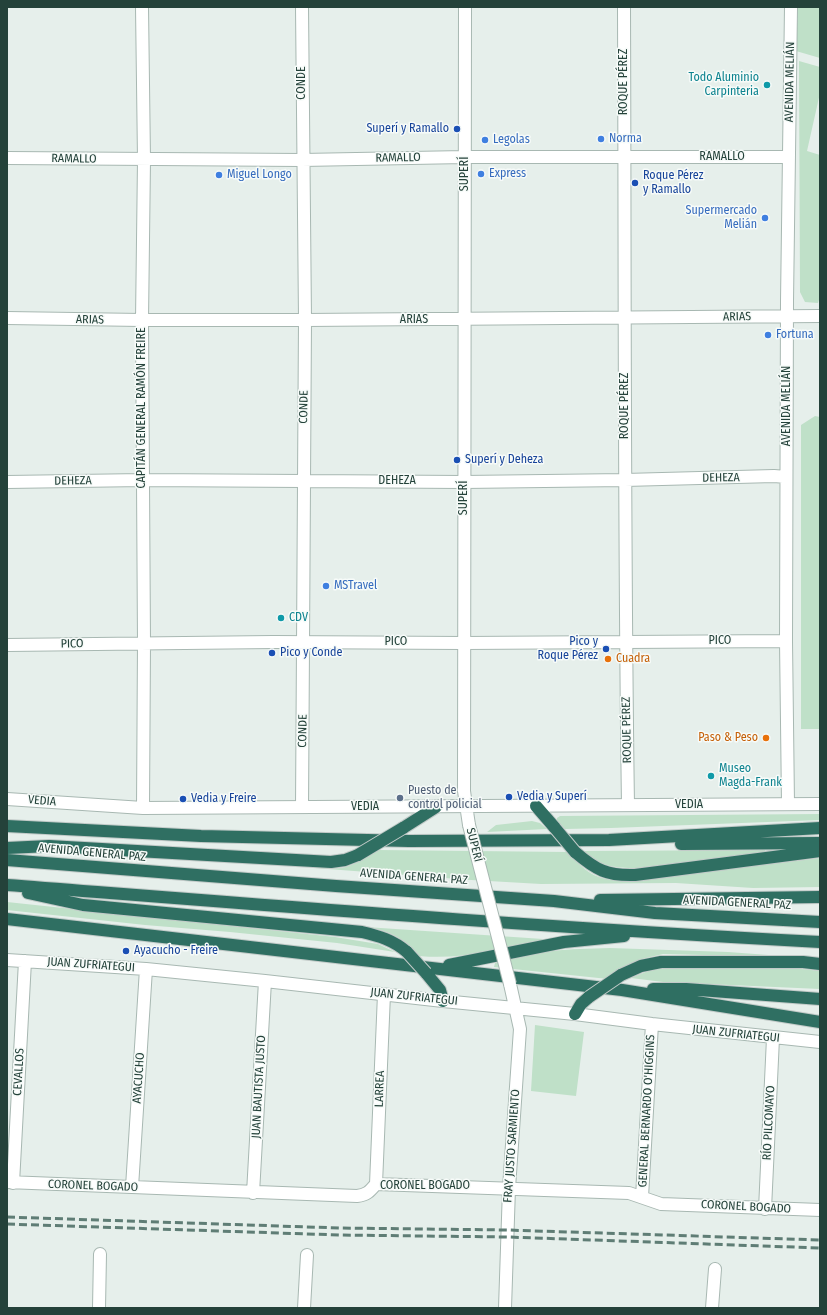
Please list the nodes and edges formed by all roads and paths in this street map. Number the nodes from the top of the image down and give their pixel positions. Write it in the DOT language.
graph roads {
  1 [pos="142,7"];
  2 [pos="302,7"];
  3 [pos="465,7"];
  4 [pos="624,7"];
  5 [pos="791,7"];
  6 [pos="465,157"];
  7 [pos="625,157"];
  8 [pos="789,157"];
  9 [pos="7,158"];
  10 [pos="144,160"];
  11 [pos="302,160"];
  12 [pos="820,316"];
  13 [pos="787,317"];
  14 [pos="7,318"];
  15 [pos="626,319"];
  16 [pos="142,320"];
  17 [pos="305,320"];
  18 [pos="465,320"];
  19 [pos="786,478"];
  20 [pos="142,480"];
  21 [pos="625,480"];
  22 [pos="303,481"];
  23 [pos="7,482"];
  24 [pos="464,482"];
  25 [pos="786,641"];
  26 [pos="304,642"];
  27 [pos="626,642"];
  28 [pos="144,643"];
  29 [pos="464,643"];
  30 [pos="7,645"];
  31 [pos="7,798"];
  32 [pos="788,804"];
  33 [pos="820,804"];
  34 [pos="628,805"];
  35 [pos="536,806"];
  36 [pos="302,807"];
  37 [pos="436,807"];
  38 [pos="466,807"];
  39 [pos="143,808"];
  40 [pos="7,821"];
  41 [pos="7,826"];
  42 [pos="49,828"];
  43 [pos="818,829"];
  44 [pos="609,840"];
  45 [pos="820,843"];
  46 [pos="7,848"];
  47 [pos="820,850"];
  48 [pos="7,860"];
  49 [pos="7,885"];
  50 [pos="7,888"];
  51 [pos="820,897"];
  52 [pos="554,900"];
  53 [pos="7,919"];
  54 [pos="7,922"];
  55 [pos="820,922"];
  56 [pos="37,923"];
  57 [pos="657,933"];
  58 [pos="820,942"];
  59 [pos="7,960"];
  60 [pos="25,961"];
  61 [pos="820,964"];
  62 [pos="146,969"];
  63 [pos="426,970"];
  64 [pos="265,981"];
  65 [pos="510,984"];
  66 [pos="622,990"];
  67 [pos="384,994"];
  68 [pos="820,998"];
  69 [pos="443,1001"];
  70 [pos="516,1008"];
  71 [pos="575,1014"];
  72 [pos="820,1022"];
  73 [pos="652,1024"];
  74 [pos="773,1038"];
  75 [pos="820,1042"];
  76 [pos="10,1183"];
  77 [pos="376,1184"];
  78 [pos="132,1187"];
  79 [pos="509,1188"];
  80 [pos="253,1192"];
  81 [pos="642,1197"];
  82 [pos="765,1209"];
  83 [pos="820,1210"];
  84 [pos="100,1254"];
  85 [pos="307,1255"];
  86 [pos="715,1270"];
  87 [pos="99,1308"];
  88 [pos="304,1308"];
  89 [pos="505,1308"];
  90 [pos="712,1308"];
  1 -- 10 [label="street, CAPITÁN GENERAL RAMÓN FREIRE"];
  2 -- 11 [label="street, CONDE"];
  3 -- 6 [label="street, SUPERÍ"];
  4 -- 7 [label="street, ROQUE PÉREZ"];
  5 -- 8 [label="street, AVENIDA MELIÁN"];
  6 -- 7 [label="street, RAMALLO"];
  6 -- 11 [label="street, RAMALLO"];
  6 -- 18 [label="street, SUPERÍ"];
  7 -- 8 [label="street, RAMALLO"];
  7 -- 15 [label="street, ROQUE PÉREZ"];
  8 -- 13 [label="street, AVENIDA MELIÁN"];
  9 -- 10 [label="street, RAMALLO"];
  10 -- 11 [label="street, RAMALLO"];
  10 -- 16 [label="street, CAPITÁN GENERAL RAMÓN FREIRE"];
  11 -- 17 [label="street, CONDE"];
  12 -- 13 [label="street, ARIAS"];
  13 -- 15 [label="street, ARIAS"];
  13 -- 19 [label="street, AVENIDA MELIÁN"];
  14 -- 16 [label="street, ARIAS"];
  15 -- 18 [label="street, ARIAS"];
  15 -- 21 [label="street, ROQUE PÉREZ"];
  16 -- 17 [label="street, ARIAS"];
  16 -- 20 [label="street, CAPITÁN GENERAL RAMÓN FREIRE"];
  17 -- 18 [label="street, ARIAS"];
  17 -- 22 [label="street, CONDE"];
  18 -- 24 [label="street, SUPERÍ"];
  19 -- 21 [label="street, DEHEZA"];
  19 -- 25 [label="street, AVENIDA MELIÁN"];
  20 -- 22 [label="street, DEHEZA"];
  20 -- 23 [label="street, DEHEZA"];
  20 -- 28 [label="street, CAPITÁN GENERAL RAMÓN FREIRE"];
  21 -- 24 [label="street, DEHEZA"];
  21 -- 27 [label="street, ROQUE PÉREZ"];
  22 -- 24 [label="street, DEHEZA"];
  22 -- 26 [label="street, CONDE"];
  24 -- 29 [label="street, SUPERÍ"];
  25 -- 27 [label="street, PICO"];
  25 -- 32 [label="street, AVENIDA MELIÁN"];
  26 -- 28 [label="street, PICO"];
  26 -- 29 [label="street, PICO"];
  26 -- 36 [label="street, CONDE"];
  27 -- 29 [label="street, PICO"];
  27 -- 34 [label="street, ROQUE PÉREZ"];
  28 -- 30 [label="street, PICO"];
  28 -- 39 [label="street, CAPITÁN GENERAL RAMÓN FREIRE"];
  29 -- 38 [label="street, SUPERÍ"];
  31 -- 39 [label="street, VEDIA"];
  32 -- 33 [label="street, VEDIA"];
  32 -- 34 [label="street, VEDIA"];
  34 -- 35 [label="street, VEDIA"];
  35 -- 38 [label="street, VEDIA"];
  35 -- 47 [label="highway, bridge"];
  36 -- 37 [label="street, VEDIA"];
  36 -- 39 [label="street, VEDIA"];
  37 -- 38 [label="street, VEDIA"];
  37 -- 46 [label="highway, bridge"];
  38 -- 65 [label="street, SUPERÍ, bridge"];
  40 -- 42 [label="highway"];
  41 -- 42 [label="highway, AVENIDA GENERAL PAZ"];
  42 -- 44 [label="highway, AVENIDA GENERAL PAZ"];
  43 -- 44 [label="highway, AVENIDA GENERAL PAZ"];
  44 -- 45 [label="highway"];
  48 -- 52 [label="highway, AVENIDA GENERAL PAZ"];
  49 -- 57 [label="highway"];
  50 -- 63 [label="highway, bridge"];
  51 -- 52 [label="highway"];
  52 -- 55 [label="highway, AVENIDA GENERAL PAZ"];
  53 -- 56 [label="highway"];
  54 -- 56 [label="highway"];
  56 -- 63 [label="highway"];
  57 -- 58 [label="highway"];
  57 -- 63 [label="highway"];
  59 -- 60 [label="street, JUAN ZUFRIATEGUI"];
  60 -- 62 [label="street, JUAN ZUFRIATEGUI"];
  60 -- 76 [label="street, CEVALLOS"];
  61 -- 71 [label="highway, bridge"];
  62 -- 64 [label="street, JUAN ZUFRIATEGUI"];
  62 -- 78 [label="street, AYACUCHO"];
  63 -- 66 [label="highway"];
  63 -- 69 [label="highway"];
  64 -- 67 [label="street, JUAN ZUFRIATEGUI"];
  64 -- 80 [label="street, JUAN BAUTISTA JUSTO"];
  65 -- 70 [label="street, FRAY JUSTO SARMIENTO"];
  66 -- 68 [label="highway"];
  66 -- 72 [label="highway"];
  67 -- 69 [label="street, JUAN ZUFRIATEGUI"];
  67 -- 77 [label="street, LARREA"];
  69 -- 70 [label="street, JUAN ZUFRIATEGUI"];
  70 -- 71 [label="street, JUAN ZUFRIATEGUI"];
  70 -- 79 [label="street, FRAY JUSTO SARMIENTO"];
  71 -- 73 [label="street, JUAN ZUFRIATEGUI"];
  73 -- 74 [label="street, JUAN ZUFRIATEGUI"];
  73 -- 81 [label="street, GENERAL BERNARDO O'HIGGINS"];
  74 -- 75 [label="street, JUAN ZUFRIATEGUI"];
  74 -- 82 [label="street, RÍO PILCOMAYO"];
  76 -- 78 [label="street, CORONEL BOGADO"];
  77 -- 79 [label="street, CORONEL BOGADO"];
  77 -- 80 [label="street, CORONEL BOGADO"];
  78 -- 80 [label="street, CORONEL BOGADO"];
  79 -- 81 [label="street, CORONEL BOGADO"];
  79 -- 89 [label="street, FRAY JUSTO SARMIENTO"];
  81 -- 82 [label="street, CORONEL BOGADO"];
  82 -- 83 [label="street, CORONEL BOGADO"];
  84 -- 87 [label="street"];
  85 -- 88 [label="street"];
  86 -- 90 [label="street"];
}
